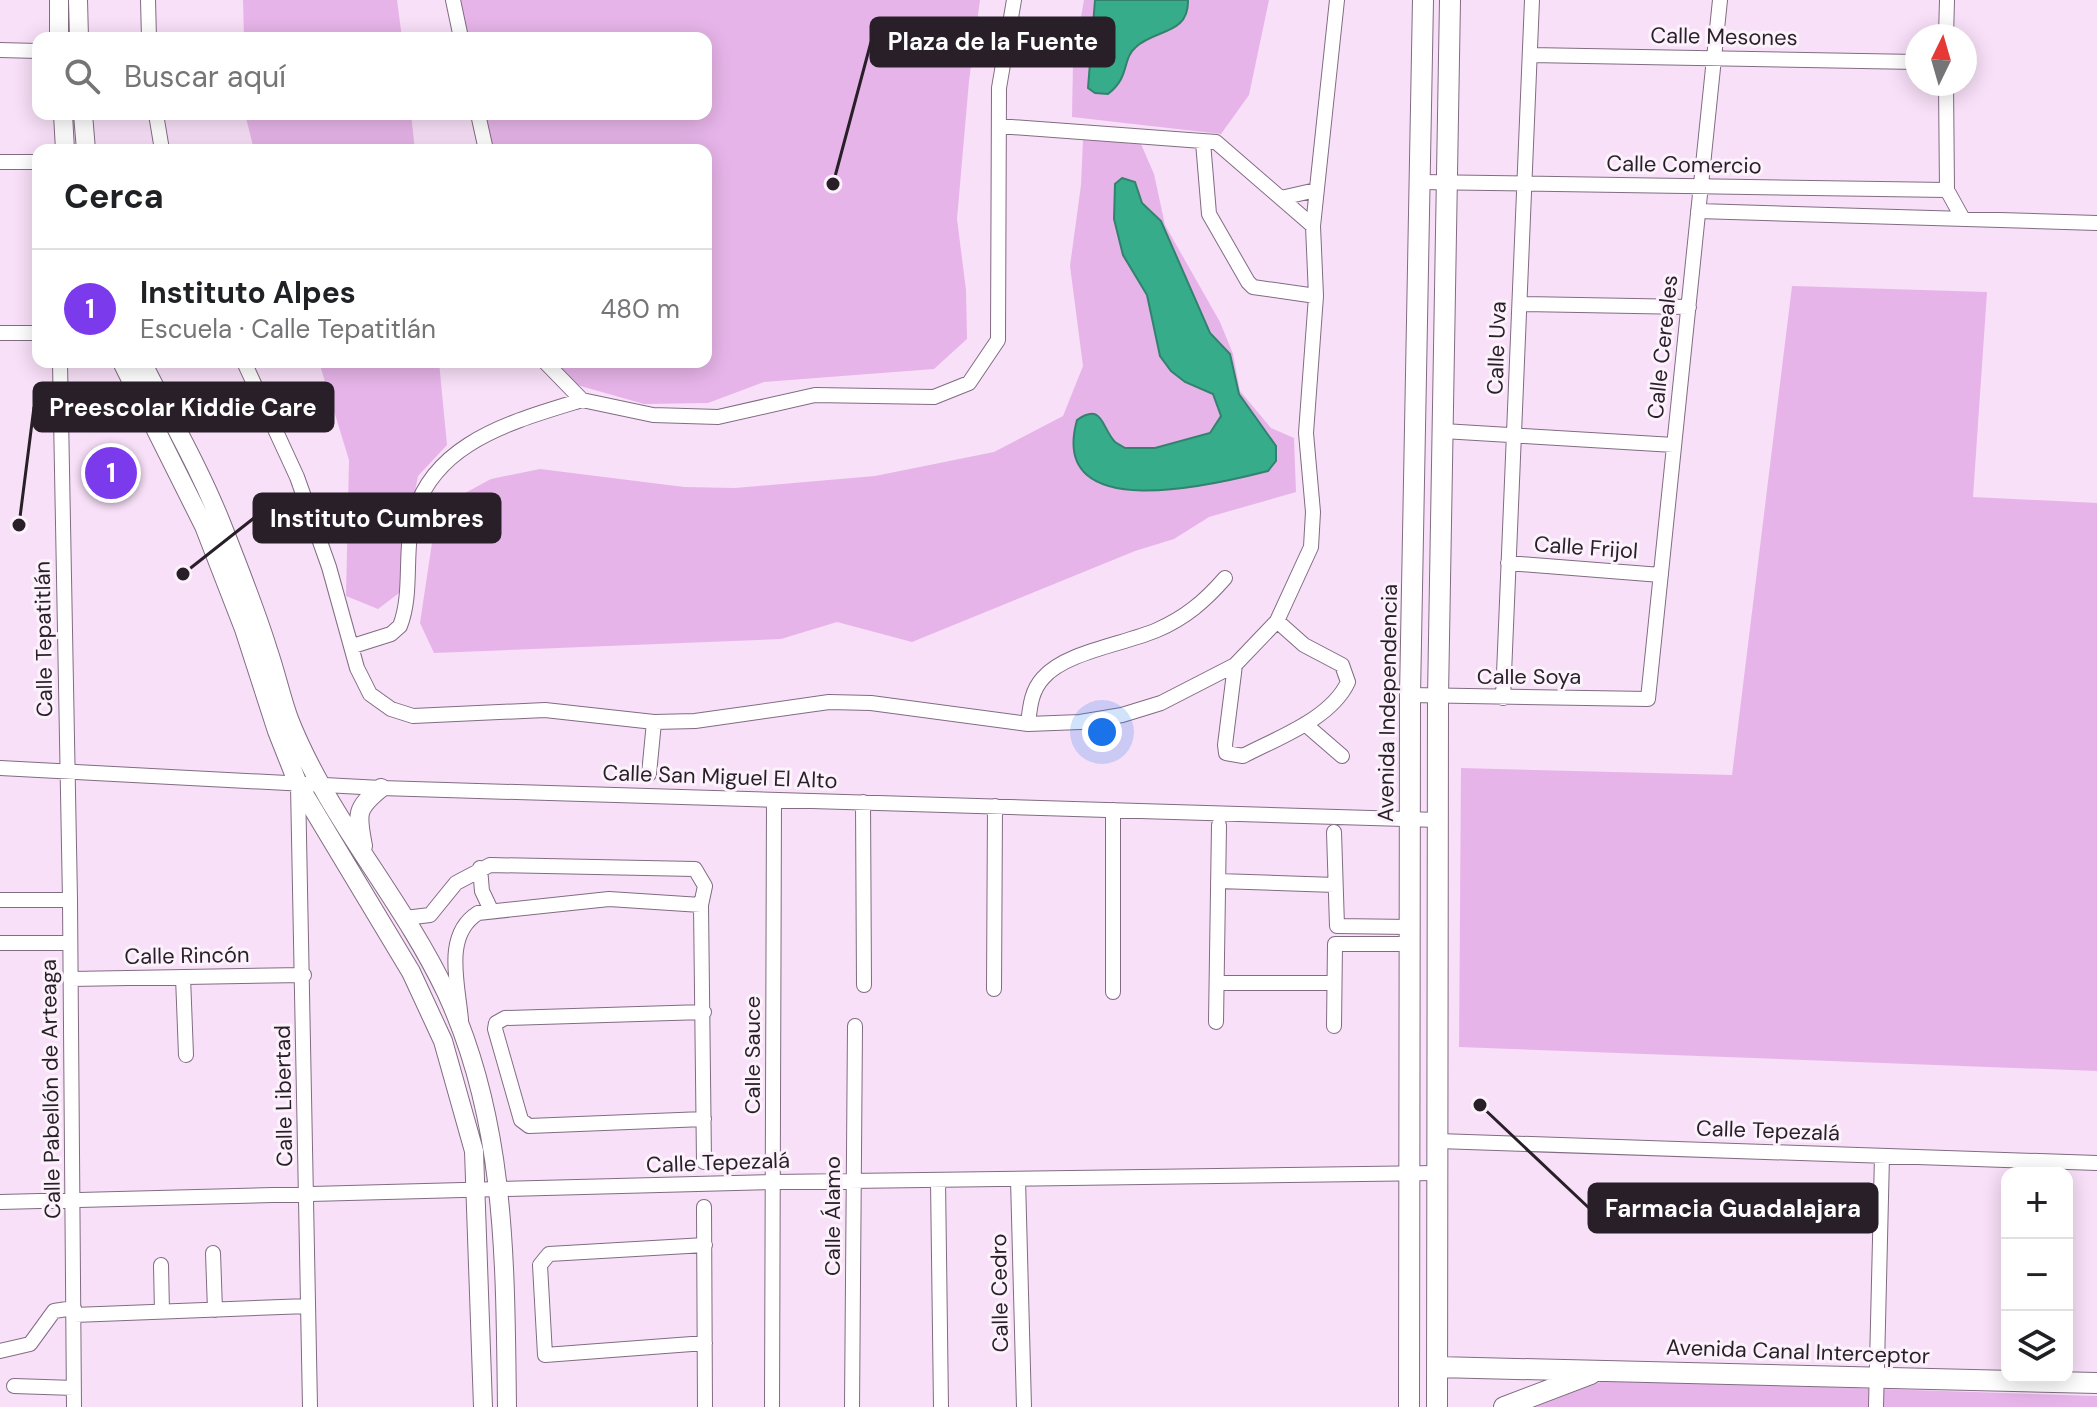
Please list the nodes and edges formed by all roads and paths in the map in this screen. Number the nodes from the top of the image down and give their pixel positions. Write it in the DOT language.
graph roads {
  1 [pos="59,0"];
  2 [pos="78,0"];
  3 [pos="148,0"];
  4 [pos="453,0"];
  5 [pos="1014,0"];
  6 [pos="1337,0"];
  7 [pos="1423,0"];
  8 [pos="1450,0"];
  9 [pos="1532,0"];
  10 [pos="1720,0"];
  11 [pos="1947,0"];
  12 [pos="1946,24"];
  13 [pos="59,32"];
  14 [pos="79,32"];
  15 [pos="149,32"];
  16 [pos="460,32"];
  17 [pos="0,50"];
  18 [pos="32,51"];
  19 [pos="1530,55"];
  20 [pos="1714,58"];
  21 [pos="1905,62"];
  22 [pos="1946,96"];
  23 [pos="63,120"];
  24 [pos="84,120"];
  25 [pos="157,120"];
  26 [pos="479,120"];
  27 [pos="999,126"];
  28 [pos="1203,142"];
  29 [pos="65,144"];
  30 [pos="86,144"];
  31 [pos="161,144"];
  32 [pos="485,144"];
  33 [pos="0,162"];
  34 [pos="32,162"];
  35 [pos="1420,182"];
  36 [pos="1448,183"];
  37 [pos="1525,184"];
  38 [pos="1701,187"];
  39 [pos="1316,190"];
  40 [pos="1947,190"];
  41 [pos="1281,198"];
  42 [pos="1698,211"];
  43 [pos="1963,219"];
  44 [pos="2097,223"];
  45 [pos="1313,226"];
  46 [pos="1316,296"];
  47 [pos="1520,304"];
  48 [pos="1689,307"];
  49 [pos="0,333"];
  50 [pos="32,333"];
  51 [pos="60,368"];
  52 [pos="125,368"];
  53 [pos="145,368"];
  54 [pos="247,368"];
  55 [pos="551,368"];
  56 [pos="582,400"];
  57 [pos="1443,431"];
  58 [pos="1514,435"];
  59 [pos="1674,445"];
  60 [pos="1508,563"];
  61 [pos="1661,575"];
  62 [pos="1225,578"];
  63 [pos="1277,621"];
  64 [pos="353,646"];
  65 [pos="1235,665"];
  66 [pos="1410,695"];
  67 [pos="1438,697"];
  68 [pos="1503,698"];
  69 [pos="1648,699"];
  70 [pos="654,722"];
  71 [pos="1028,724"];
  72 [pos="1305,724"];
  73 [pos="1342,756"];
  74 [pos="0,768"];
  75 [pos="67,771"];
  76 [pos="649,774"];
  77 [pos="298,784"];
  78 [pos="320,785"];
  79 [pos="381,788"];
  80 [pos="774,800"];
  81 [pos="863,802"];
  82 [pos="995,806"];
  83 [pos="1113,810"];
  84 [pos="1410,819"];
  85 [pos="1438,820"];
  86 [pos="1219,825"];
  87 [pos="1334,832"];
  88 [pos="366,861"];
  89 [pos="480,868"];
  90 [pos="1218,881"];
  91 [pos="1335,885"];
  92 [pos="0,900"];
  93 [pos="70,900"];
  94 [pos="701,905"];
  95 [pos="491,910"];
  96 [pos="405,918"];
  97 [pos="1410,936"];
  98 [pos="0,943"];
  99 [pos="70,943"];
  100 [pos="304,975"];
  101 [pos="183,977"];
  102 [pos="71,979"];
  103 [pos="1217,983"];
  104 [pos="1334,983"];
  105 [pos="864,985"];
  106 [pos="994,989"];
  107 [pos="1113,992"];
  108 [pos="704,1012"];
  109 [pos="1216,1022"];
  110 [pos="855,1026"];
  111 [pos="1334,1026"];
  112 [pos="461,1028"];
  113 [pos="186,1055"];
  114 [pos="704,1119"];
  115 [pos="1438,1141"];
  116 [pos="1882,1156"];
  117 [pos="704,1162"];
  118 [pos="2097,1163"];
  119 [pos="1437,1173"];
  120 [pos="1410,1174"];
  121 [pos="1018,1179"];
  122 [pos="938,1180"];
  123 [pos="854,1181"];
  124 [pos="774,1182"];
  125 [pos="478,1191"];
  126 [pos="499,1191"];
  127 [pos="307,1196"];
  128 [pos="74,1201"];
  129 [pos="0,1202"];
  130 [pos="704,1207"];
  131 [pos="705,1245"];
  132 [pos="213,1253"];
  133 [pos="161,1265"];
  134 [pos="308,1306"];
  135 [pos="215,1310"];
  136 [pos="74,1311"];
  137 [pos="162,1312"];
  138 [pos="705,1343"];
  139 [pos="0,1351"];
  140 [pos="1437,1367"];
  141 [pos="1602,1369"];
  142 [pos="1878,1377"];
  143 [pos="2097,1383"];
  144 [pos="14,1386"];
  145 [pos="74,1388"];
  146 [pos="74,1407"];
  147 [pos="310,1407"];
  148 [pos="483,1407"];
  149 [pos="507,1407"];
  150 [pos="705,1407"];
  151 [pos="772,1407"];
  152 [pos="852,1407"];
  153 [pos="941,1407"];
  154 [pos="1024,1407"];
  155 [pos="1409,1407"];
  156 [pos="1437,1407"];
  157 [pos="1504,1407"];
  158 [pos="1876,1407"];
  1 -- 13 [label="street"];
  2 -- 14 [label="street"];
  3 -- 15 [label="street"];
  4 -- 16 [label="street"];
  5 -- 27 [label="street"];
  6 -- 39 [label="street"];
  7 -- 35 [label="main road, Avenida Independencia"];
  8 -- 36 [label="main road"];
  9 -- 19 [label="street, Calle Uva"];
  10 -- 20 [label="street, Calle Cereales"];
  11 -- 12 [label="street"];
  17 -- 18 [label="street"];
  19 -- 20 [label="street, Calle Mesones"];
  19 -- 37 [label="street, Calle Uva"];
  20 -- 21 [label="street, Calle Mesones"];
  20 -- 38 [label="street, Calle Cereales"];
  22 -- 40 [label="street"];
  23 -- 29 [label="street"];
  24 -- 30 [label="street"];
  25 -- 31 [label="street"];
  26 -- 32 [label="street"];
  27 -- 28 [label="street"];
  27 -- 56 [label="street"];
  28 -- 41 [label="street"];
  28 -- 46 [label="street"];
  33 -- 34 [label="street"];
  35 -- 36 [label="street, Calle Comercio"];
  35 -- 66 [label="main road, Avenida Independencia"];
  36 -- 37 [label="street, Calle Comercio"];
  36 -- 57 [label="main road"];
  37 -- 38 [label="street, Calle Comercio"];
  37 -- 47 [label="street, Calle Uva"];
  38 -- 40 [label="street, Calle Comercio"];
  38 -- 42 [label="street, Calle Cereales"];
  39 -- 41 [label="street"];
  39 -- 45 [label="street"];
  40 -- 43 [label="street"];
  41 -- 45 [label="street"];
  42 -- 43 [label="street"];
  42 -- 48 [label="street, Calle Cereales"];
  43 -- 44 [label="street"];
  45 -- 46 [label="street"];
  46 -- 63 [label="street"];
  47 -- 48 [label="street"];
  47 -- 58 [label="street, Calle Uva"];
  48 -- 59 [label="street, Calle Cereales"];
  49 -- 50 [label="street"];
  51 -- 75 [label="street, Calle Tepatitlán"];
  52 -- 77 [label="street"];
  53 -- 78 [label="street"];
  54 -- 64 [label="street"];
  55 -- 56 [label="street"];
  56 -- 64 [label="street"];
  57 -- 58 [label="street"];
  57 -- 67 [label="main road"];
  58 -- 59 [label="street"];
  58 -- 60 [label="street, Calle Uva"];
  59 -- 61 [label="street, Calle Cereales"];
  60 -- 61 [label="street, Calle Frijol"];
  60 -- 68 [label="street, Calle Uva"];
  61 -- 69 [label="street, Calle Cereales"];
  62 -- 71 [label="street"];
  63 -- 65 [label="street"];
  63 -- 72 [label="street"];
  64 -- 70 [label="street"];
  65 -- 71 [label="street"];
  65 -- 72 [label="street"];
  66 -- 67 [label="street, Calle Soya"];
  66 -- 84 [label="main road, Avenida Independencia"];
  67 -- 68 [label="street, Calle Soya"];
  67 -- 85 [label="main road"];
  68 -- 69 [label="street, Calle Soya"];
  70 -- 71 [label="street"];
  70 -- 76 [label="street"];
  72 -- 73 [label="street"];
  74 -- 75 [label="street, Calle San Miguel El Alto"];
  75 -- 77 [label="street, Calle San Miguel El Alto"];
  75 -- 93 [label="street, Calle Pabellón de Arteaga"];
  77 -- 78 [label="street, Calle San Miguel El Alto"];
  77 -- 100 [label="street, Calle Libertad"];
  77 -- 125 [label="street"];
  78 -- 79 [label="street, Calle San Miguel El Alto"];
  78 -- 88 [label="street"];
  79 -- 80 [label="street, Calle San Miguel El Alto"];
  79 -- 88 [label="street"];
  80 -- 81 [label="street, Calle San Miguel El Alto"];
  80 -- 124 [label="street, Calle Sauce"];
  81 -- 82 [label="street, Calle San Miguel El Alto"];
  81 -- 105 [label="street"];
  82 -- 83 [label="street, Calle San Miguel El Alto"];
  82 -- 106 [label="street"];
  83 -- 84 [label="street, Calle San Miguel El Alto"];
  83 -- 107 [label="street"];
  84 -- 85 [label="street, Calle San Miguel El Alto"];
  84 -- 97 [label="main road, Avenida Independencia"];
  85 -- 115 [label="main road"];
  86 -- 90 [label="street"];
  87 -- 91 [label="street"];
  88 -- 96 [label="street"];
  89 -- 94 [label="street"];
  89 -- 95 [label="street"];
  89 -- 96 [label="street"];
  90 -- 91 [label="street"];
  90 -- 103 [label="street"];
  91 -- 97 [label="street"];
  92 -- 93 [label="street"];
  93 -- 99 [label="street, Calle Pabellón de Arteaga"];
  94 -- 95 [label="street"];
  94 -- 108 [label="street"];
  95 -- 112 [label="street"];
  96 -- 112 [label="street"];
  97 -- 104 [label="street"];
  97 -- 120 [label="main road, Avenida Independencia"];
  98 -- 99 [label="street"];
  99 -- 102 [label="street, Calle Pabellón de Arteaga"];
  100 -- 101 [label="street, Calle Rincón"];
  100 -- 127 [label="street, Calle Libertad"];
  101 -- 102 [label="street, Calle Rincón"];
  101 -- 113 [label="street"];
  102 -- 128 [label="street, Calle Pabellón de Arteaga"];
  103 -- 104 [label="street"];
  103 -- 109 [label="street"];
  104 -- 111 [label="street"];
  108 -- 114 [label="street"];
  108 -- 114 [label="street"];
  110 -- 123 [label="street, Calle Álamo"];
  112 -- 126 [label="street"];
  114 -- 117 [label="street"];
  115 -- 116 [label="street, Calle Tepezalá"];
  115 -- 119 [label="main road"];
  116 -- 118 [label="street, Calle Tepezalá"];
  116 -- 142 [label="street"];
  119 -- 120 [label="street, Calle Tepezalá"];
  119 -- 140 [label="main road"];
  120 -- 121 [label="street, Calle Tepezalá"];
  120 -- 155 [label="main road, Avenida Independencia"];
  121 -- 122 [label="street, Calle Tepezalá"];
  121 -- 154 [label="street, Calle Cedro"];
  122 -- 123 [label="street, Calle Tepezalá"];
  122 -- 153 [label="street"];
  123 -- 124 [label="street, Calle Tepezalá"];
  123 -- 152 [label="street, Calle Álamo"];
  124 -- 126 [label="street, Calle Tepezalá"];
  124 -- 151 [label="street, Calle Sauce"];
  125 -- 126 [label="street, Calle Tepezalá"];
  125 -- 127 [label="street, Calle Tepezalá"];
  125 -- 148 [label="street"];
  126 -- 149 [label="street"];
  127 -- 128 [label="street, Calle Tepezalá"];
  127 -- 134 [label="street, Calle Libertad"];
  128 -- 129 [label="street, Calle Tepezalá"];
  128 -- 136 [label="street, Calle Pabellón de Arteaga"];
  130 -- 131 [label="street"];
  131 -- 138 [label="street"];
  131 -- 138 [label="street"];
  132 -- 135 [label="street"];
  133 -- 137 [label="street"];
  134 -- 135 [label="street"];
  134 -- 147 [label="street, Calle Libertad"];
  135 -- 137 [label="street"];
  136 -- 137 [label="street"];
  136 -- 139 [label="street"];
  136 -- 145 [label="street, Calle Pabellón de Arteaga"];
  138 -- 150 [label="street"];
  140 -- 141 [label="main road"];
  140 -- 156 [label="main road"];
  141 -- 142 [label="main road, Avenida Canal Interceptor"];
  141 -- 157 [label="main road, Avenida Canal Interceptor"];
  142 -- 143 [label="main road, Avenida Canal Interceptor"];
  142 -- 158 [label="street"];
  144 -- 145 [label="street"];
  145 -- 146 [label="street, Calle Pabellón de Arteaga"];
}
